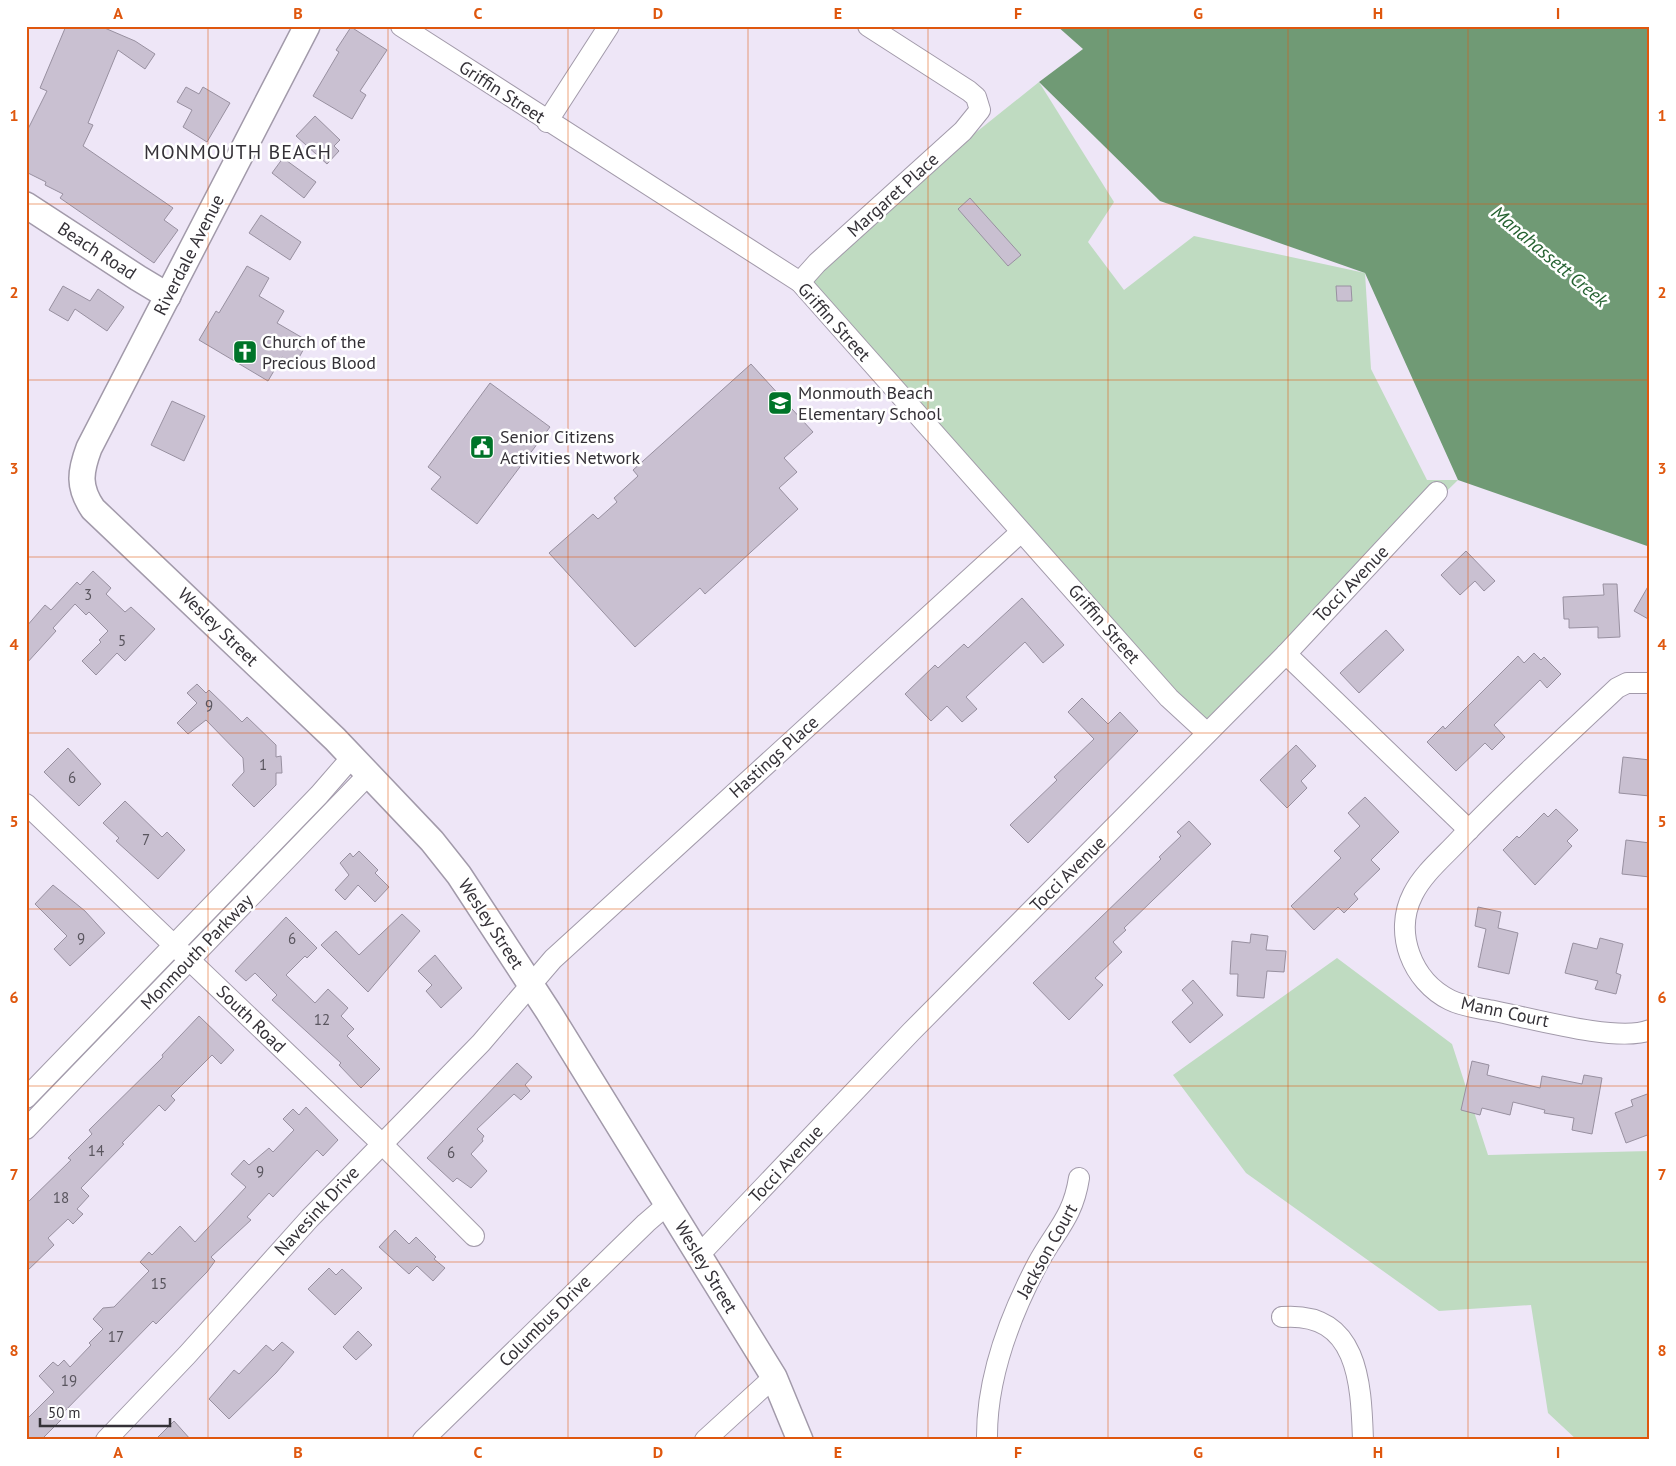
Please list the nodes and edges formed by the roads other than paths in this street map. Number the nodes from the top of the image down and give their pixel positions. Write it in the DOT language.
graph roads {
  1 [pos="307,26"];
  2 [pos="401,26"];
  3 [pos="610,26"];
  4 [pos="868,26"];
  5 [pos="547,122"];
  6 [pos="26,205"];
  7 [pos="800,282"];
  8 [pos="168,296"];
  9 [pos="82,487"];
  10 [pos="1437,492"];
  11 [pos="1021,532"];
  12 [pos="1286,654"];
  13 [pos="1650,683"];
  14 [pos="1207,733"];
  15 [pos="360,766"];
  16 [pos="26,804"];
  17 [pos="1469,830"];
  18 [pos="174,945"];
  19 [pos="188,960"];
  20 [pos="531,986"];
  21 [pos="1650,1030"];
  22 [pos="46,1078"];
  23 [pos="62,1092"];
  24 [pos="26,1098"];
  25 [pos="26,1129"];
  26 [pos="381,1143"];
  27 [pos="1079,1178"];
  28 [pos="668,1204"];
  29 [pos="474,1236"];
  30 [pos="699,1255"];
  31 [pos="1282,1317"];
  32 [pos="774,1377"];
  33 [pos="106,1440"];
  34 [pos="424,1440"];
  35 [pos="705,1440"];
  36 [pos="800,1440"];
  37 [pos="987,1440"];
  38 [pos="1363,1440"];
  1 -- 8 [label="street, Riverdale Avenue"];
  2 -- 5 [label="street, Griffin Street"];
  3 -- 5 [label="street"];
  4 -- 7 [label="street, Margaret Place"];
  5 -- 7 [label="street, Griffin Street"];
  6 -- 8 [label="street, Beach Road"];
  7 -- 11 [label="street, Griffin Street"];
  8 -- 9 [label="street, Riverdale Avenue"];
  9 -- 15 [label="street, Wesley Street"];
  10 -- 12 [label="street, Tocci Avenue"];
  11 -- 14 [label="street, Griffin Street"];
  11 -- 20 [label="street, Hastings Place"];
  12 -- 14 [label="street, Tocci Avenue"];
  12 -- 17 [label="street"];
  13 -- 17 [label="street, Mann Court"];
  14 -- 30 [label="street, Tocci Avenue"];
  15 -- 18 [label="street, Monmouth Parkway"];
  15 -- 19 [label="street, Monmouth Parkway"];
  15 -- 20 [label="street, Wesley Street"];
  16 -- 18 [label="street, South Road"];
  17 -- 21 [label="street, Mann Court"];
  18 -- 19 [label="street, South Road"];
  18 -- 22 [label="street, Monmouth Parkway"];
  19 -- 23 [label="street, Monmouth Parkway"];
  19 -- 26 [label="street, South Road"];
  20 -- 26 [label="street, Navesink Drive"];
  20 -- 28 [label="street, Wesley Street"];
  22 -- 23 [label="street"];
  22 -- 24 [label="street, Monmouth Parkway"];
  23 -- 25 [label="street, Monmouth Parkway"];
  26 -- 29 [label="street, South Road"];
  26 -- 33 [label="street, Navesink Drive"];
  27 -- 37 [label="street, Jackson Court"];
  28 -- 30 [label="street, Wesley Street"];
  28 -- 34 [label="street, Columbus Drive"];
  30 -- 32 [label="street, Wesley Street"];
  31 -- 38 [label="street"];
  32 -- 35 [label="street"];
  32 -- 36 [label="street, Wesley Street"];
}
